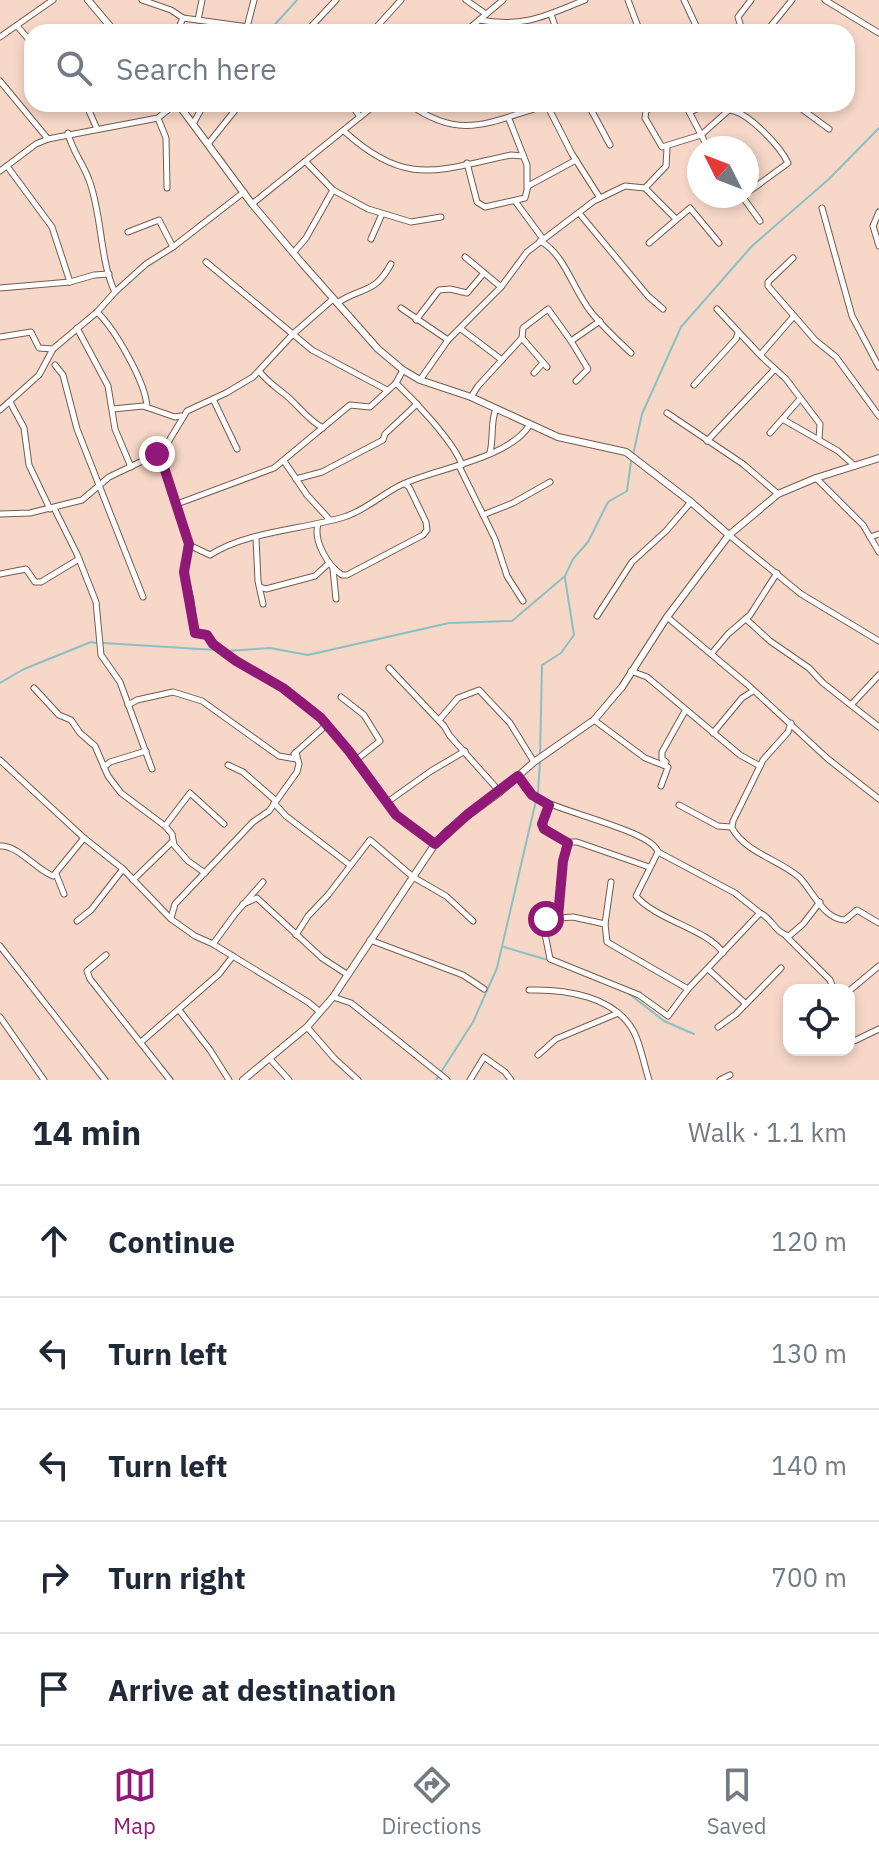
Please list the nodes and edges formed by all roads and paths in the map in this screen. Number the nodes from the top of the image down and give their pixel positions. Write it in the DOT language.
graph roads {
  1 [pos="53,0"];
  2 [pos="142,0"];
  3 [pos="202,0"];
  4 [pos="254,0"];
  5 [pos="336,0"];
  6 [pos="401,0"];
  7 [pos="466,0"];
  8 [pos="503,0"];
  9 [pos="585,0"];
  10 [pos="628,0"];
  11 [pos="684,0"];
  12 [pos="751,0"];
  13 [pos="792,0"];
  14 [pos="825,0"];
  15 [pos="91,1"];
  16 [pos="551,13"];
  17 [pos="486,14"];
  18 [pos="183,18"];
  19 [pos="198,20"];
  20 [pos="479,20"];
  21 [pos="520,22"];
  22 [pos="109,24"];
  23 [pos="180,24"];
  24 [pos="226,24"];
  25 [pos="248,24"];
  26 [pos="314,24"];
  27 [pos="379,24"];
  28 [pos="474,24"];
  29 [pos="554,24"];
  30 [pos="637,24"];
  31 [pos="695,24"];
  32 [pos="740,24"];
  33 [pos="775,24"];
  34 [pos="17,26"];
  35 [pos="879,33"];
  36 [pos="24,34"];
  37 [pos="0,37"];
  38 [pos="2,86"];
  39 [pos="24,111"];
  40 [pos="25,112"];
  41 [pos="90,112"];
  42 [pos="166,112"];
  43 [pos="183,112"];
  44 [pos="200,112"];
  45 [pos="234,112"];
  46 [pos="357,112"];
  47 [pos="366,112"];
  48 [pos="421,112"];
  49 [pos="528,112"];
  50 [pos="551,112"];
  51 [pos="592,112"];
  52 [pos="646,112"];
  53 [pos="690,112"];
  54 [pos="722,112"];
  55 [pos="738,112"];
  56 [pos="806,112"];
  57 [pos="360,117"];
  58 [pos="158,118"];
  59 [pos="509,119"];
  60 [pos="193,124"];
  61 [pos="97,129"];
  62 [pos="829,129"];
  63 [pos="344,131"];
  64 [pos="68,133"];
  65 [pos="701,135"];
  66 [pos="48,139"];
  67 [pos="208,144"];
  68 [pos="610,145"];
  69 [pos="667,148"];
  70 [pos="523,156"];
  71 [pos="576,160"];
  72 [pos="306,162"];
  73 [pos="467,163"];
  74 [pos="7,166"];
  75 [pos="0,171"];
  76 [pos="759,185"];
  77 [pos="167,188"];
  78 [pos="527,188"];
  79 [pos="645,188"];
  80 [pos="333,190"];
  81 [pos="245,192"];
  82 [pos="600,198"];
  83 [pos="515,201"];
  84 [pos="252,204"];
  85 [pos="752,208"];
  86 [pos="822,208"];
  87 [pos="879,212"];
  88 [pos="579,213"];
  89 [pos="382,214"];
  90 [pos="441,217"];
  91 [pos="676,219"];
  92 [pos="760,221"];
  93 [pos="128,232"];
  94 [pos="543,238"];
  95 [pos="371,239"];
  96 [pos="649,243"];
  97 [pos="719,243"];
  98 [pos="879,246"];
  99 [pos="173,247"];
  100 [pos="294,252"];
  101 [pos="465,257"];
  102 [pos="793,258"];
  103 [pos="206,262"];
  104 [pos="391,264"];
  105 [pos="484,273"];
  106 [pos="109,274"];
  107 [pos="70,282"];
  108 [pos="501,287"];
  109 [pos="0,288"];
  110 [pos="115,292"];
  111 [pos="335,301"];
  112 [pos="401,308"];
  113 [pos="663,309"];
  114 [pos="717,309"];
  115 [pos="97,312"];
  116 [pos="794,316"];
  117 [pos="416,320"];
  118 [pos="600,321"];
  119 [pos="76,328"];
  120 [pos="461,329"];
  121 [pos="739,332"];
  122 [pos="292,335"];
  123 [pos="0,337"];
  124 [pos="522,338"];
  125 [pos="448,340"];
  126 [pos="571,341"];
  127 [pos="53,349"];
  128 [pos="631,353"];
  129 [pos="761,354"];
  130 [pos="502,360"];
  131 [pos="55,365"];
  132 [pos="879,367"];
  133 [pos="775,369"];
  134 [pos="403,370"];
  135 [pos="259,371"];
  136 [pos="534,373"];
  137 [pos="420,380"];
  138 [pos="576,381"];
  139 [pos="396,383"];
  140 [pos="694,385"];
  141 [pos="387,391"];
  142 [pos="471,397"];
  143 [pos="213,399"];
  144 [pos="800,399"];
  145 [pos="10,402"];
  146 [pos="417,404"];
  147 [pos="147,407"];
  148 [pos="113,409"];
  149 [pos="496,409"];
  150 [pos="0,410"];
  151 [pos="667,413"];
  152 [pos="182,416"];
  153 [pos="879,416"];
  154 [pos="784,420"];
  155 [pos="529,426"];
  156 [pos="323,428"];
  157 [pos="770,433"];
  158 [pos="819,440"];
  159 [pos="706,441"];
  160 [pos="237,449"];
  161 [pos="159,452"];
  162 [pos="490,453"];
  163 [pos="879,458"];
  164 [pos="284,461"];
  165 [pos="461,466"];
  166 [pos="855,466"];
  167 [pos="131,467"];
  168 [pos="816,478"];
  169 [pos="296,479"];
  170 [pos="550,482"];
  171 [pos="408,484"];
  172 [pos="99,486"];
  173 [pos="778,494"];
  174 [pos="691,502"];
  175 [pos="177,504"];
  176 [pos="52,509"];
  177 [pos="0,514"];
  178 [pos="483,515"];
  179 [pos="327,519"];
  180 [pos="318,524"];
  181 [pos="879,534"];
  182 [pos="729,535"];
  183 [pos="870,537"];
  184 [pos="256,538"];
  185 [pos="189,545"];
  186 [pos="879,552"];
  187 [pos="79,559"];
  188 [pos="331,566"];
  189 [pos="777,573"];
  190 [pos="0,574"];
  191 [pos="260,587"];
  192 [pos="143,597"];
  193 [pos="336,599"];
  194 [pos="523,601"];
  195 [pos="263,604"];
  196 [pos="597,616"];
  197 [pos="667,617"];
  198 [pos="746,619"];
  199 [pos="879,641"];
  200 [pos="712,653"];
  201 [pos="389,668"];
  202 [pos="631,671"];
  203 [pos="879,675"];
  204 [pos="34,688"];
  205 [pos="753,691"];
  206 [pos="341,697"];
  207 [pos="128,705"];
  208 [pos="851,705"];
  209 [pos="685,711"];
  210 [pos="439,720"];
  211 [pos="594,720"];
  212 [pos="791,723"];
  213 [pos="326,726"];
  214 [pos="879,727"];
  215 [pos="713,733"];
  216 [pos="146,751"];
  217 [pos="465,751"];
  218 [pos="297,756"];
  219 [pos="0,760"];
  220 [pos="356,760"];
  221 [pos="534,762"];
  222 [pos="228,765"];
  223 [pos="664,765"];
  224 [pos="760,766"];
  225 [pos="104,767"];
  226 [pos="152,769"];
  227 [pos="518,776"];
  228 [pos="661,786"];
  229 [pos="500,792"];
  230 [pos="879,799"];
  231 [pos="274,802"];
  232 [pos="386,803"];
  233 [pos="549,805"];
  234 [pos="679,805"];
  235 [pos="224,824"];
  236 [pos="165,826"];
  237 [pos="731,827"];
  238 [pos="84,838"];
  239 [pos="568,843"];
  240 [pos="173,844"];
  241 [pos="435,844"];
  242 [pos="0,846"];
  243 [pos="658,852"];
  244 [pos="350,865"];
  245 [pos="649,867"];
  246 [pos="123,869"];
  247 [pos="205,873"];
  248 [pos="56,874"];
  249 [pos="413,877"];
  250 [pos="133,880"];
  251 [pos="263,882"];
  252 [pos="611,882"];
  253 [pos="64,894"];
  254 [pos="820,902"];
  255 [pos="243,904"];
  256 [pos="760,913"];
  257 [pos="558,917"];
  258 [pos="171,919"];
  259 [pos="77,921"];
  260 [pos="473,921"];
  261 [pos="879,923"];
  262 [pos="605,924"];
  263 [pos="296,935"];
  264 [pos="785,935"];
  265 [pos="370,940"];
  266 [pos="213,944"];
  267 [pos="0,946"];
  268 [pos="723,953"];
  269 [pos="106,955"];
  270 [pos="233,956"];
  271 [pos="879,966"];
  272 [pos="781,968"];
  273 [pos="708,969"];
  274 [pos="348,975"];
  275 [pos="832,984"];
  276 [pos="855,986"];
  277 [pos="484,989"];
  278 [pos="688,989"];
  279 [pos="529,990"];
  280 [pos="333,997"];
  281 [pos="746,1004"];
  282 [pos="179,1010"];
  283 [pos="320,1012"];
  284 [pos="617,1014"];
  285 [pos="0,1017"];
  286 [pos="307,1027"];
  287 [pos="718,1027"];
  288 [pos="2,1028"];
  289 [pos="879,1029"];
  290 [pos="855,1041"];
  291 [pos="141,1043"];
  292 [pos="538,1055"];
  293 [pos="270,1059"];
  294 [pos="164,1074"];
  295 [pos="730,1075"];
  296 [pos="44,1080"];
  297 [pos="105,1080"];
  298 [pos="158,1080"];
  299 [pos="170,1080"];
  300 [pos="229,1080"];
  301 [pos="243,1080"];
  302 [pos="289,1080"];
  303 [pos="358,1080"];
  304 [pos="447,1080"];
  305 [pos="470,1080"];
  306 [pos="511,1080"];
  307 [pos="649,1080"];
  308 [pos="720,1080"];
  1 -- 34 [label="street"];
  2 -- 18 [label="street"];
  3 -- 19 [label="street"];
  4 -- 25 [label="street"];
  5 -- 26 [label="street"];
  6 -- 27 [label="street"];
  7 -- 17 [label="street"];
  8 -- 17 [label="street"];
  9 -- 16 [label="street"];
  10 -- 30 [label="street"];
  11 -- 31 [label="street"];
  12 -- 32 [label="street"];
  13 -- 33 [label="street"];
  14 -- 35 [label="street"];
  15 -- 22 [label="street"];
  16 -- 21 [label="street"];
  16 -- 29 [label="street"];
  17 -- 20 [label="street"];
  18 -- 19 [label="street"];
  18 -- 23 [label="street"];
  19 -- 24 [label="street"];
  20 -- 21 [label="street"];
  20 -- 28 [label="street"];
  34 -- 36 [label="street"];
  34 -- 37 [label="street"];
  38 -- 39 [label="street"];
  40 -- 66 [label="street"];
  41 -- 61 [label="street"];
  42 -- 58 [label="street"];
  43 -- 60 [label="street"];
  44 -- 60 [label="street"];
  45 -- 67 [label="street"];
  46 -- 57 [label="street"];
  47 -- 57 [label="street"];
  48 -- 59 [label="street"];
  49 -- 59 [label="street"];
  50 -- 71 [label="street"];
  51 -- 68 [label="street"];
  52 -- 69 [label="street"];
  53 -- 65 [label="street"];
  54 -- 65 [label="street"];
  55 -- 76 [label="street"];
  56 -- 62 [label="street"];
  57 -- 63 [label="street"];
  58 -- 61 [label="street"];
  58 -- 77 [label="street"];
  59 -- 70 [label="street"];
  60 -- 67 [label="street"];
  61 -- 64 [label="street"];
  63 -- 72 [label="street"];
  63 -- 73 [label="street"];
  64 -- 66 [label="street"];
  64 -- 106 [label="street"];
  65 -- 69 [label="street"];
  66 -- 74 [label="street"];
  67 -- 81 [label="street"];
  69 -- 79 [label="street"];
  70 -- 73 [label="street"];
  70 -- 78 [label="street"];
  71 -- 78 [label="street"];
  71 -- 82 [label="street"];
  72 -- 80 [label="street"];
  72 -- 84 [label="street"];
  73 -- 83 [label="street"];
  74 -- 75 [label="street"];
  74 -- 107 [label="street"];
  78 -- 83 [label="street"];
  79 -- 82 [label="street"];
  79 -- 91 [label="street"];
  80 -- 89 [label="street"];
  80 -- 100 [label="street"];
  81 -- 84 [label="street"];
  81 -- 99 [label="street"];
  82 -- 88 [label="street"];
  83 -- 94 [label="street"];
  84 -- 100 [label="street"];
  85 -- 92 [label="street"];
  86 -- 132 [label="street"];
  87 -- 98 [label="street"];
  88 -- 94 [label="street"];
  88 -- 113 [label="street"];
  89 -- 90 [label="street"];
  89 -- 95 [label="street"];
  91 -- 96 [label="street"];
  91 -- 97 [label="street"];
  93 -- 99 [label="street"];
  94 -- 108 [label="street"];
  94 -- 118 [label="street"];
  99 -- 110 [label="street"];
  100 -- 111 [label="street"];
  101 -- 105 [label="street"];
  102 -- 116 [label="street"];
  103 -- 122 [label="street"];
  104 -- 111 [label="street"];
  105 -- 108 [label="street"];
  105 -- 117 [label="street"];
  106 -- 107 [label="street"];
  106 -- 110 [label="street"];
  107 -- 109 [label="street"];
  108 -- 120 [label="street"];
  110 -- 115 [label="street"];
  111 -- 122 [label="street"];
  111 -- 134 [label="street"];
  112 -- 117 [label="street"];
  114 -- 121 [label="street"];
  115 -- 119 [label="street"];
  115 -- 147 [label="street"];
  116 -- 129 [label="street"];
  116 -- 153 [label="street"];
  117 -- 125 [label="street"];
  118 -- 126 [label="street"];
  118 -- 128 [label="street"];
  119 -- 127 [label="street"];
  119 -- 148 [label="street"];
  120 -- 125 [label="street"];
  120 -- 130 [label="street"];
  121 -- 129 [label="street"];
  121 -- 140 [label="street"];
  122 -- 135 [label="street"];
  122 -- 141 [label="street"];
  123 -- 127 [label="street"];
  124 -- 126 [label="street"];
  124 -- 130 [label="street"];
  124 -- 136 [label="street"];
  125 -- 137 [label="street"];
  126 -- 138 [label="street"];
  127 -- 145 [label="street"];
  129 -- 133 [label="street"];
  130 -- 142 [label="street"];
  131 -- 172 [label="street"];
  133 -- 144 [label="street"];
  133 -- 159 [label="street"];
  134 -- 137 [label="street"];
  134 -- 139 [label="street"];
  135 -- 143 [label="street"];
  135 -- 156 [label="street"];
  137 -- 142 [label="street"];
  139 -- 141 [label="street"];
  139 -- 146 [label="street"];
  141 -- 156 [label="street"];
  142 -- 149 [label="street"];
  143 -- 152 [label="street"];
  143 -- 160 [label="street"];
  144 -- 154 [label="street"];
  144 -- 158 [label="street"];
  145 -- 150 [label="street"];
  145 -- 176 [label="street"];
  146 -- 165 [label="street"];
  146 -- 169 [label="street"];
  147 -- 148 [label="street"];
  147 -- 152 [label="street"];
  148 -- 167 [label="street"];
  149 -- 155 [label="street"];
  149 -- 162 [label="street"];
  151 -- 159 [label="street"];
  152 -- 161 [label="street"];
  154 -- 157 [label="street"];
  154 -- 158 [label="street"];
  155 -- 162 [label="street"];
  155 -- 174 [label="street"];
  156 -- 164 [label="street"];
  158 -- 166 [label="street"];
  159 -- 173 [label="street"];
  161 -- 167 [label="street"];
  161 -- 175 [label="street"];
  162 -- 165 [label="street"];
  163 -- 166 [label="street"];
  164 -- 169 [label="street"];
  164 -- 175 [label="street"];
  165 -- 171 [label="street"];
  165 -- 178 [label="street"];
  166 -- 168 [label="street"];
  167 -- 172 [label="street"];
  168 -- 173 [label="street"];
  168 -- 183 [label="street"];
  169 -- 179 [label="street"];
  170 -- 178 [label="street"];
  171 -- 179 [label="street"];
  171 -- 188 [label="street"];
  172 -- 176 [label="street"];
  172 -- 192 [label="street"];
  173 -- 182 [label="street"];
  174 -- 182 [label="street"];
  174 -- 196 [label="street"];
  175 -- 185 [label="street"];
  176 -- 177 [label="street"];
  176 -- 187 [label="street"];
  178 -- 194 [label="street"];
  179 -- 180 [label="street"];
  180 -- 184 [label="street"];
  180 -- 188 [label="street"];
  181 -- 183 [label="street"];
  182 -- 189 [label="street"];
  182 -- 197 [label="street"];
  183 -- 186 [label="street"];
  184 -- 185 [label="street"];
  184 -- 191 [label="street"];
  185 -- 213 [label="street"];
  187 -- 190 [label="street"];
  187 -- 207 [label="street"];
  188 -- 191 [label="street"];
  188 -- 193 [label="street"];
  189 -- 198 [label="street"];
  189 -- 199 [label="street"];
  191 -- 195 [label="street"];
  197 -- 200 [label="street"];
  197 -- 202 [label="street"];
  198 -- 200 [label="street"];
  198 -- 208 [label="street"];
  200 -- 205 [label="street"];
  201 -- 210 [label="street"];
  202 -- 209 [label="street"];
  202 -- 211 [label="street"];
  203 -- 208 [label="street"];
  204 -- 225 [label="street"];
  205 -- 212 [label="street"];
  205 -- 215 [label="street"];
  206 -- 220 [label="street"];
  207 -- 216 [label="street"];
  207 -- 218 [label="street"];
  208 -- 214 [label="street"];
  209 -- 215 [label="street"];
  209 -- 223 [label="street"];
  210 -- 217 [label="street"];
  210 -- 221 [label="street"];
  211 -- 221 [label="street"];
  211 -- 223 [label="street"];
  212 -- 224 [label="street"];
  212 -- 230 [label="street"];
  213 -- 218 [label="street"];
  213 -- 220 [label="street"];
  215 -- 224 [label="street"];
  216 -- 225 [label="street"];
  216 -- 226 [label="street"];
  217 -- 229 [label="street"];
  217 -- 232 [label="street"];
  218 -- 231 [label="street"];
  219 -- 238 [label="street"];
  220 -- 232 [label="street"];
  221 -- 227 [label="street"];
  222 -- 231 [label="street"];
  223 -- 228 [label="street"];
  224 -- 237 [label="street"];
  225 -- 236 [label="street"];
  227 -- 229 [label="street"];
  227 -- 233 [label="street"];
  229 -- 241 [label="street"];
  231 -- 244 [label="street"];
  231 -- 247 [label="street"];
  232 -- 241 [label="street"];
  233 -- 239 [label="street"];
  233 -- 243 [label="street"];
  234 -- 237 [label="street"];
  235 -- 236 [label="street"];
  236 -- 240 [label="street"];
  237 -- 254 [label="street"];
  238 -- 246 [label="street"];
  238 -- 248 [label="street"];
  239 -- 245 [label="street"];
  239 -- 257 [label="street"];
  240 -- 247 [label="street"];
  240 -- 250 [label="street"];
  241 -- 249 [label="street"];
  242 -- 248 [label="street"];
  243 -- 245 [label="street"];
  243 -- 256 [label="street"];
  244 -- 249 [label="street"];
  244 -- 263 [label="street"];
  245 -- 268 [label="street"];
  246 -- 250 [label="street"];
  246 -- 259 [label="street"];
  247 -- 258 [label="street"];
  248 -- 253 [label="street"];
  249 -- 260 [label="street"];
  249 -- 265 [label="street"];
  250 -- 258 [label="street"];
  251 -- 255 [label="street"];
  252 -- 262 [label="street"];
  254 -- 261 [label="street"];
  254 -- 264 [label="street"];
  255 -- 263 [label="street"];
  255 -- 266 [label="street"];
  256 -- 264 [label="street"];
  256 -- 268 [label="street"];
  257 -- 262 [label="street"];
  257 -- 278 [label="street"];
  258 -- 266 [label="street"];
  262 -- 278 [label="street"];
  263 -- 274 [label="street"];
  264 -- 275 [label="street"];
  265 -- 274 [label="street"];
  265 -- 277 [label="street"];
  266 -- 270 [label="street"];
  267 -- 297 [label="street"];
  268 -- 273 [label="street"];
  269 -- 291 [label="street"];
  270 -- 282 [label="street"];
  270 -- 283 [label="street"];
  271 -- 276 [label="street"];
  272 -- 281 [label="street"];
  273 -- 278 [label="street"];
  273 -- 281 [label="street"];
  274 -- 280 [label="street"];
  279 -- 284 [label="street"];
  280 -- 283 [label="street"];
  280 -- 304 [label="street"];
  281 -- 287 [label="street"];
  282 -- 291 [label="street"];
  282 -- 300 [label="street"];
  283 -- 286 [label="street"];
  284 -- 292 [label="street"];
  284 -- 307 [label="street"];
  285 -- 288 [label="street"];
  286 -- 293 [label="street"];
  286 -- 303 [label="street"];
  288 -- 296 [label="street"];
  289 -- 290 [label="street"];
  291 -- 294 [label="street"];
  293 -- 301 [label="street"];
  293 -- 302 [label="street"];
  294 -- 298 [label="street"];
  294 -- 299 [label="street"];
  295 -- 308 [label="street"];
  305 -- 306 [label="street"];
}
